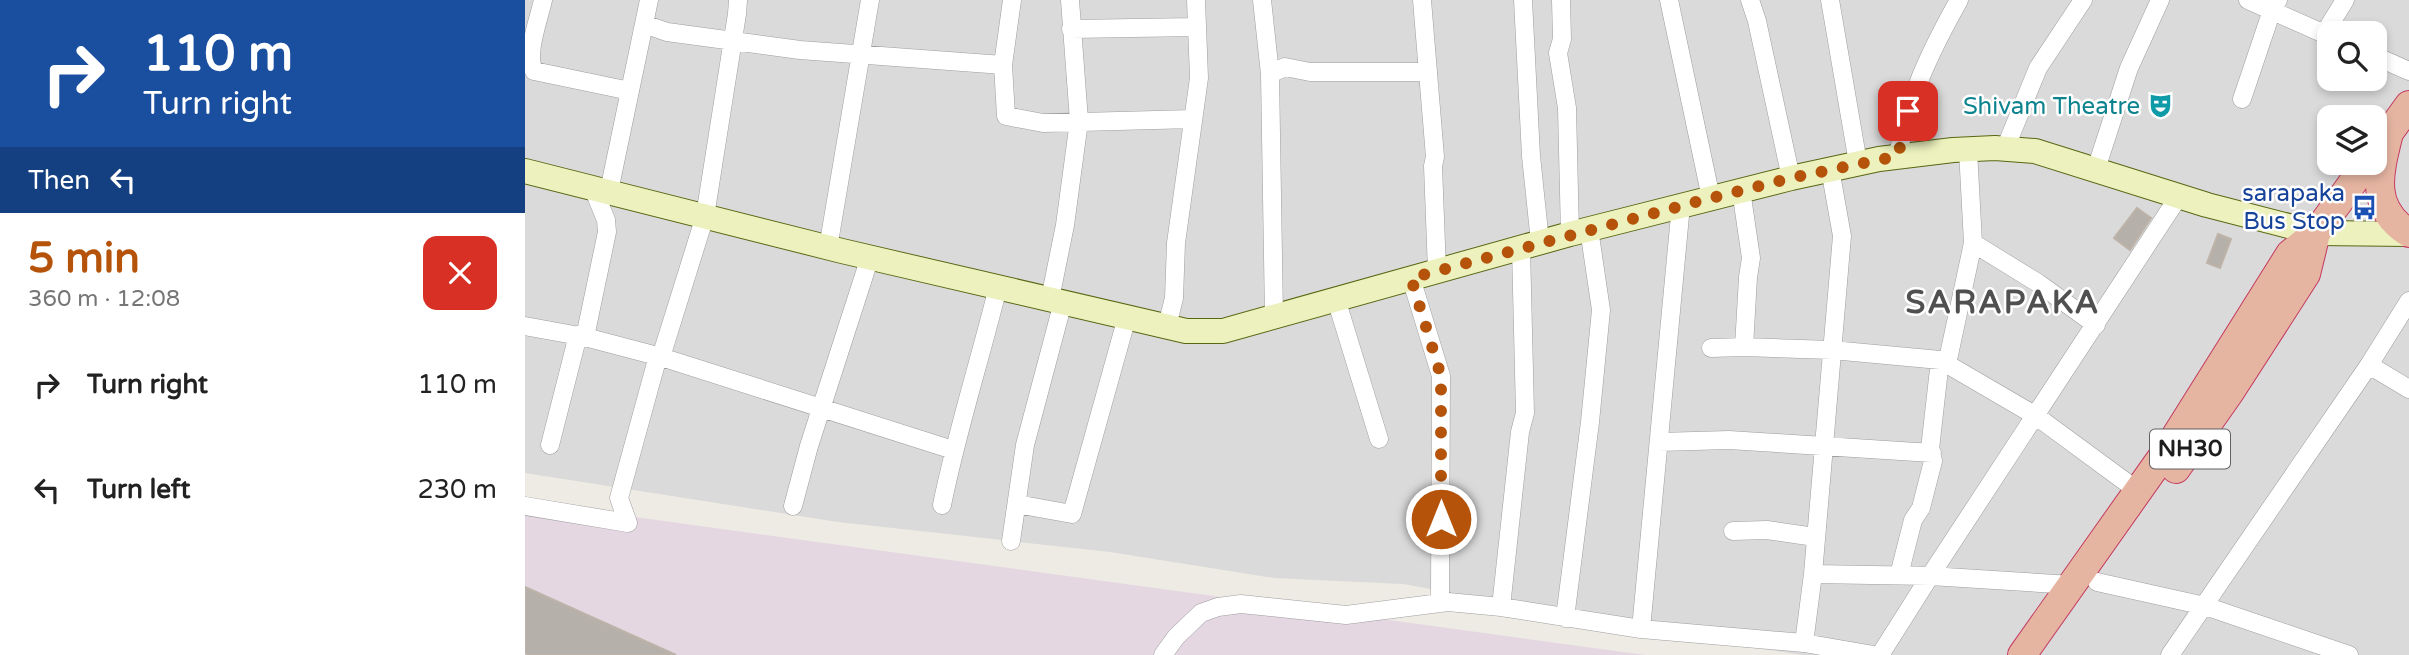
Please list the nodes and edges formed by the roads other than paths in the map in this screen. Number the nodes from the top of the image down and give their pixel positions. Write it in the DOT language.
graph roads {
  1 [pos="543,0"];
  2 [pos="649,0"];
  3 [pos="738,0"];
  4 [pos="870,0"];
  5 [pos="1012,0"];
  6 [pos="1070,0"];
  7 [pos="1196,0"];
  8 [pos="1262,0"];
  9 [pos="1274,0"];
  10 [pos="1422,0"];
  11 [pos="1523,0"];
  12 [pos="1561,0"];
  13 [pos="1669,0"];
  14 [pos="1751,0"];
  15 [pos="1830,0"];
  16 [pos="1959,0"];
  17 [pos="2083,0"];
  18 [pos="2160,0"];
  19 [pos="2248,0"];
  20 [pos="2345,0"];
  21 [pos="2275,5"];
  22 [pos="2334,21"];
  23 [pos="644,24"];
  24 [pos="1196,27"];
  25 [pos="1071,29"];
  26 [pos="2317,29"];
  27 [pos="733,41"];
  28 [pos="861,53"];
  29 [pos="2387,61"];
  30 [pos="1003,65"];
  31 [pos="2409,71"];
  32 [pos="1426,72"];
  33 [pos="1270,74"];
  34 [pos="630,91"];
  35 [pos="2242,99"];
  36 [pos="2409,105"];
  37 [pos="1193,119"];
  38 [pos="1079,121"];
  39 [pos="2387,136"];
  40 [pos="1968,149"];
  41 [pos="2005,149"];
  42 [pos="1898,156"];
  43 [pos="1859,163"];
  44 [pos="1830,169"];
  45 [pos="2096,169"];
  46 [pos="525,171"];
  47 [pos="2358,175"];
  48 [pos="2380,175"];
  49 [pos="1791,178"];
  50 [pos="601,189"];
  51 [pos="1741,190"];
  52 [pos="2179,196"];
  53 [pos="1711,198"];
  54 [pos="1681,205"];
  55 [pos="705,216"];
  56 [pos="1579,231"];
  57 [pos="2316,233"];
  58 [pos="2409,234"];
  59 [pos="1973,243"];
  60 [pos="1530,245"];
  61 [pos="828,248"];
  62 [pos="870,257"];
  63 [pos="1437,271"];
  64 [pos="1411,278"];
  65 [pos="998,287"];
  66 [pos="1336,299"];
  67 [pos="1057,301"];
  68 [pos="2409,301"];
  69 [pos="1127,317"];
  70 [pos="1274,317"];
  71 [pos="2096,325"];
  72 [pos="525,326"];
  73 [pos="1167,326"];
  74 [pos="582,336"];
  75 [pos="1744,347"];
  76 [pos="1711,348"];
  77 [pos="1832,350"];
  78 [pos="659,356"];
  79 [pos="1944,362"];
  80 [pos="2369,365"];
  81 [pos="2409,389"];
  82 [pos="822,407"];
  83 [pos="2036,416"];
  84 [pos="1379,439"];
  85 [pos="1659,442"];
  86 [pos="550,445"];
  87 [pos="1824,446"];
  88 [pos="953,450"];
  89 [pos="1932,453"];
  90 [pos="2138,491"];
  91 [pos="1017,504"];
  92 [pos="942,505"];
  93 [pos="525,506"];
  94 [pos="793,506"];
  95 [pos="1733,531"];
  96 [pos="1815,537"];
  97 [pos="1011,541"];
  98 [pos="1813,574"];
  99 [pos="1899,575"];
  100 [pos="1930,576"];
  101 [pos="2084,584"];
  102 [pos="1448,601"];
  103 [pos="2205,606"];
  104 [pos="1501,607"];
  105 [pos="1565,618"];
  106 [pos="1641,629"];
  107 [pos="1804,643"];
  108 [pos="1163,655"];
  109 [pos="1874,655"];
  110 [pos="1880,655"];
  111 [pos="2022,655"];
  112 [pos="2045,655"];
  113 [pos="2170,655"];
  114 [pos="2349,655"];
  1 -- 34 [label="street"];
  2 -- 23 [label="street"];
  3 -- 27 [label="street"];
  4 -- 28 [label="street"];
  5 -- 30 [label="street"];
  6 -- 25 [label="street"];
  7 -- 24 [label="street"];
  8 -- 9 [label="street"];
  8 -- 33 [label="street"];
  10 -- 32 [label="street"];
  11 -- 60 [label="street"];
  12 -- 56 [label="street"];
  13 -- 53 [label="street"];
  14 -- 49 [label="street"];
  15 -- 43 [label="street"];
  16 -- 42 [label="street"];
  17 -- 41 [label="street"];
  18 -- 45 [label="street"];
  19 -- 21 [label="street"];
  20 -- 22 [label="street"];
  21 -- 26 [label="street"];
  21 -- 35 [label="street"];
  23 -- 27 [label="street"];
  23 -- 34 [label="street"];
  24 -- 25 [label="street"];
  24 -- 37 [label="street"];
  25 -- 38 [label="street"];
  27 -- 28 [label="street"];
  27 -- 55 [label="street"];
  28 -- 30 [label="street"];
  28 -- 61 [label="street"];
  29 -- 31 [label="street"];
  30 -- 38 [label="street"];
  32 -- 33 [label="street"];
  32 -- 63 [label="street"];
  33 -- 70 [label="street"];
  34 -- 50 [label="street"];
  36 -- 39 [label="highway"];
  37 -- 38 [label="street"];
  37 -- 73 [label="street"];
  38 -- 67 [label="street"];
  40 -- 41 [label="main road"];
  40 -- 42 [label="main road"];
  40 -- 59 [label="street"];
  41 -- 45 [label="main road"];
  42 -- 43 [label="main road"];
  43 -- 44 [label="main road"];
  44 -- 49 [label="main road"];
  44 -- 77 [label="street"];
  45 -- 52 [label="main road"];
  46 -- 50 [label="main road"];
  47 -- 57 [label="highway, NH30"];
  48 -- 58 [label="highway"];
  49 -- 51 [label="main road"];
  50 -- 55 [label="main road"];
  50 -- 74 [label="street"];
  51 -- 53 [label="main road"];
  51 -- 75 [label="street"];
  52 -- 57 [label="main road"];
  52 -- 71 [label="street"];
  53 -- 54 [label="main road"];
  54 -- 56 [label="main road"];
  54 -- 85 [label="street"];
  55 -- 61 [label="main road"];
  55 -- 78 [label="street"];
  56 -- 60 [label="main road"];
  56 -- 105 [label="street"];
  57 -- 58 [label="main road"];
  57 -- 90 [label="highway"];
  57 -- 101 [label="highway, NH30"];
  59 -- 71 [label="street"];
  59 -- 79 [label="street"];
  60 -- 63 [label="main road"];
  60 -- 104 [label="street"];
  61 -- 62 [label="main road"];
  62 -- 65 [label="main road"];
  62 -- 82 [label="street"];
  63 -- 64 [label="main road"];
  64 -- 66 [label="main road"];
  64 -- 102 [label="street"];
  65 -- 67 [label="main road"];
  65 -- 88 [label="street"];
  66 -- 70 [label="main road"];
  66 -- 84 [label="street"];
  67 -- 69 [label="main road"];
  67 -- 91 [label="street"];
  68 -- 80 [label="street"];
  69 -- 73 [label="main road"];
  69 -- 91 [label="street"];
  70 -- 73 [label="main road"];
  71 -- 83 [label="street"];
  72 -- 74 [label="street"];
  74 -- 78 [label="street"];
  74 -- 86 [label="street"];
  75 -- 76 [label="street"];
  75 -- 77 [label="street"];
  77 -- 79 [label="street"];
  77 -- 87 [label="street"];
  78 -- 82 [label="street"];
  78 -- 93 [label="street"];
  79 -- 83 [label="street"];
  79 -- 89 [label="street"];
  80 -- 81 [label="street"];
  80 -- 103 [label="street"];
  82 -- 88 [label="street"];
  82 -- 94 [label="street"];
  83 -- 90 [label="street"];
  83 -- 100 [label="street"];
  85 -- 87 [label="street"];
  85 -- 106 [label="street"];
  87 -- 89 [label="street"];
  87 -- 96 [label="street"];
  88 -- 92 [label="street"];
  89 -- 99 [label="street"];
  90 -- 101 [label="highway"];
  91 -- 97 [label="street"];
  95 -- 96 [label="street"];
  96 -- 98 [label="street"];
  98 -- 99 [label="street"];
  98 -- 107 [label="street"];
  99 -- 100 [label="street"];
  100 -- 101 [label="street"];
  100 -- 110 [label="street"];
  101 -- 103 [label="street"];
  101 -- 111 [label="highway"];
  101 -- 112 [label="highway, NH30"];
  102 -- 104 [label="street"];
  102 -- 108 [label="street"];
  103 -- 113 [label="street"];
  103 -- 114 [label="street"];
  104 -- 105 [label="street"];
  105 -- 106 [label="street"];
  106 -- 107 [label="street"];
  107 -- 109 [label="street"];
}
